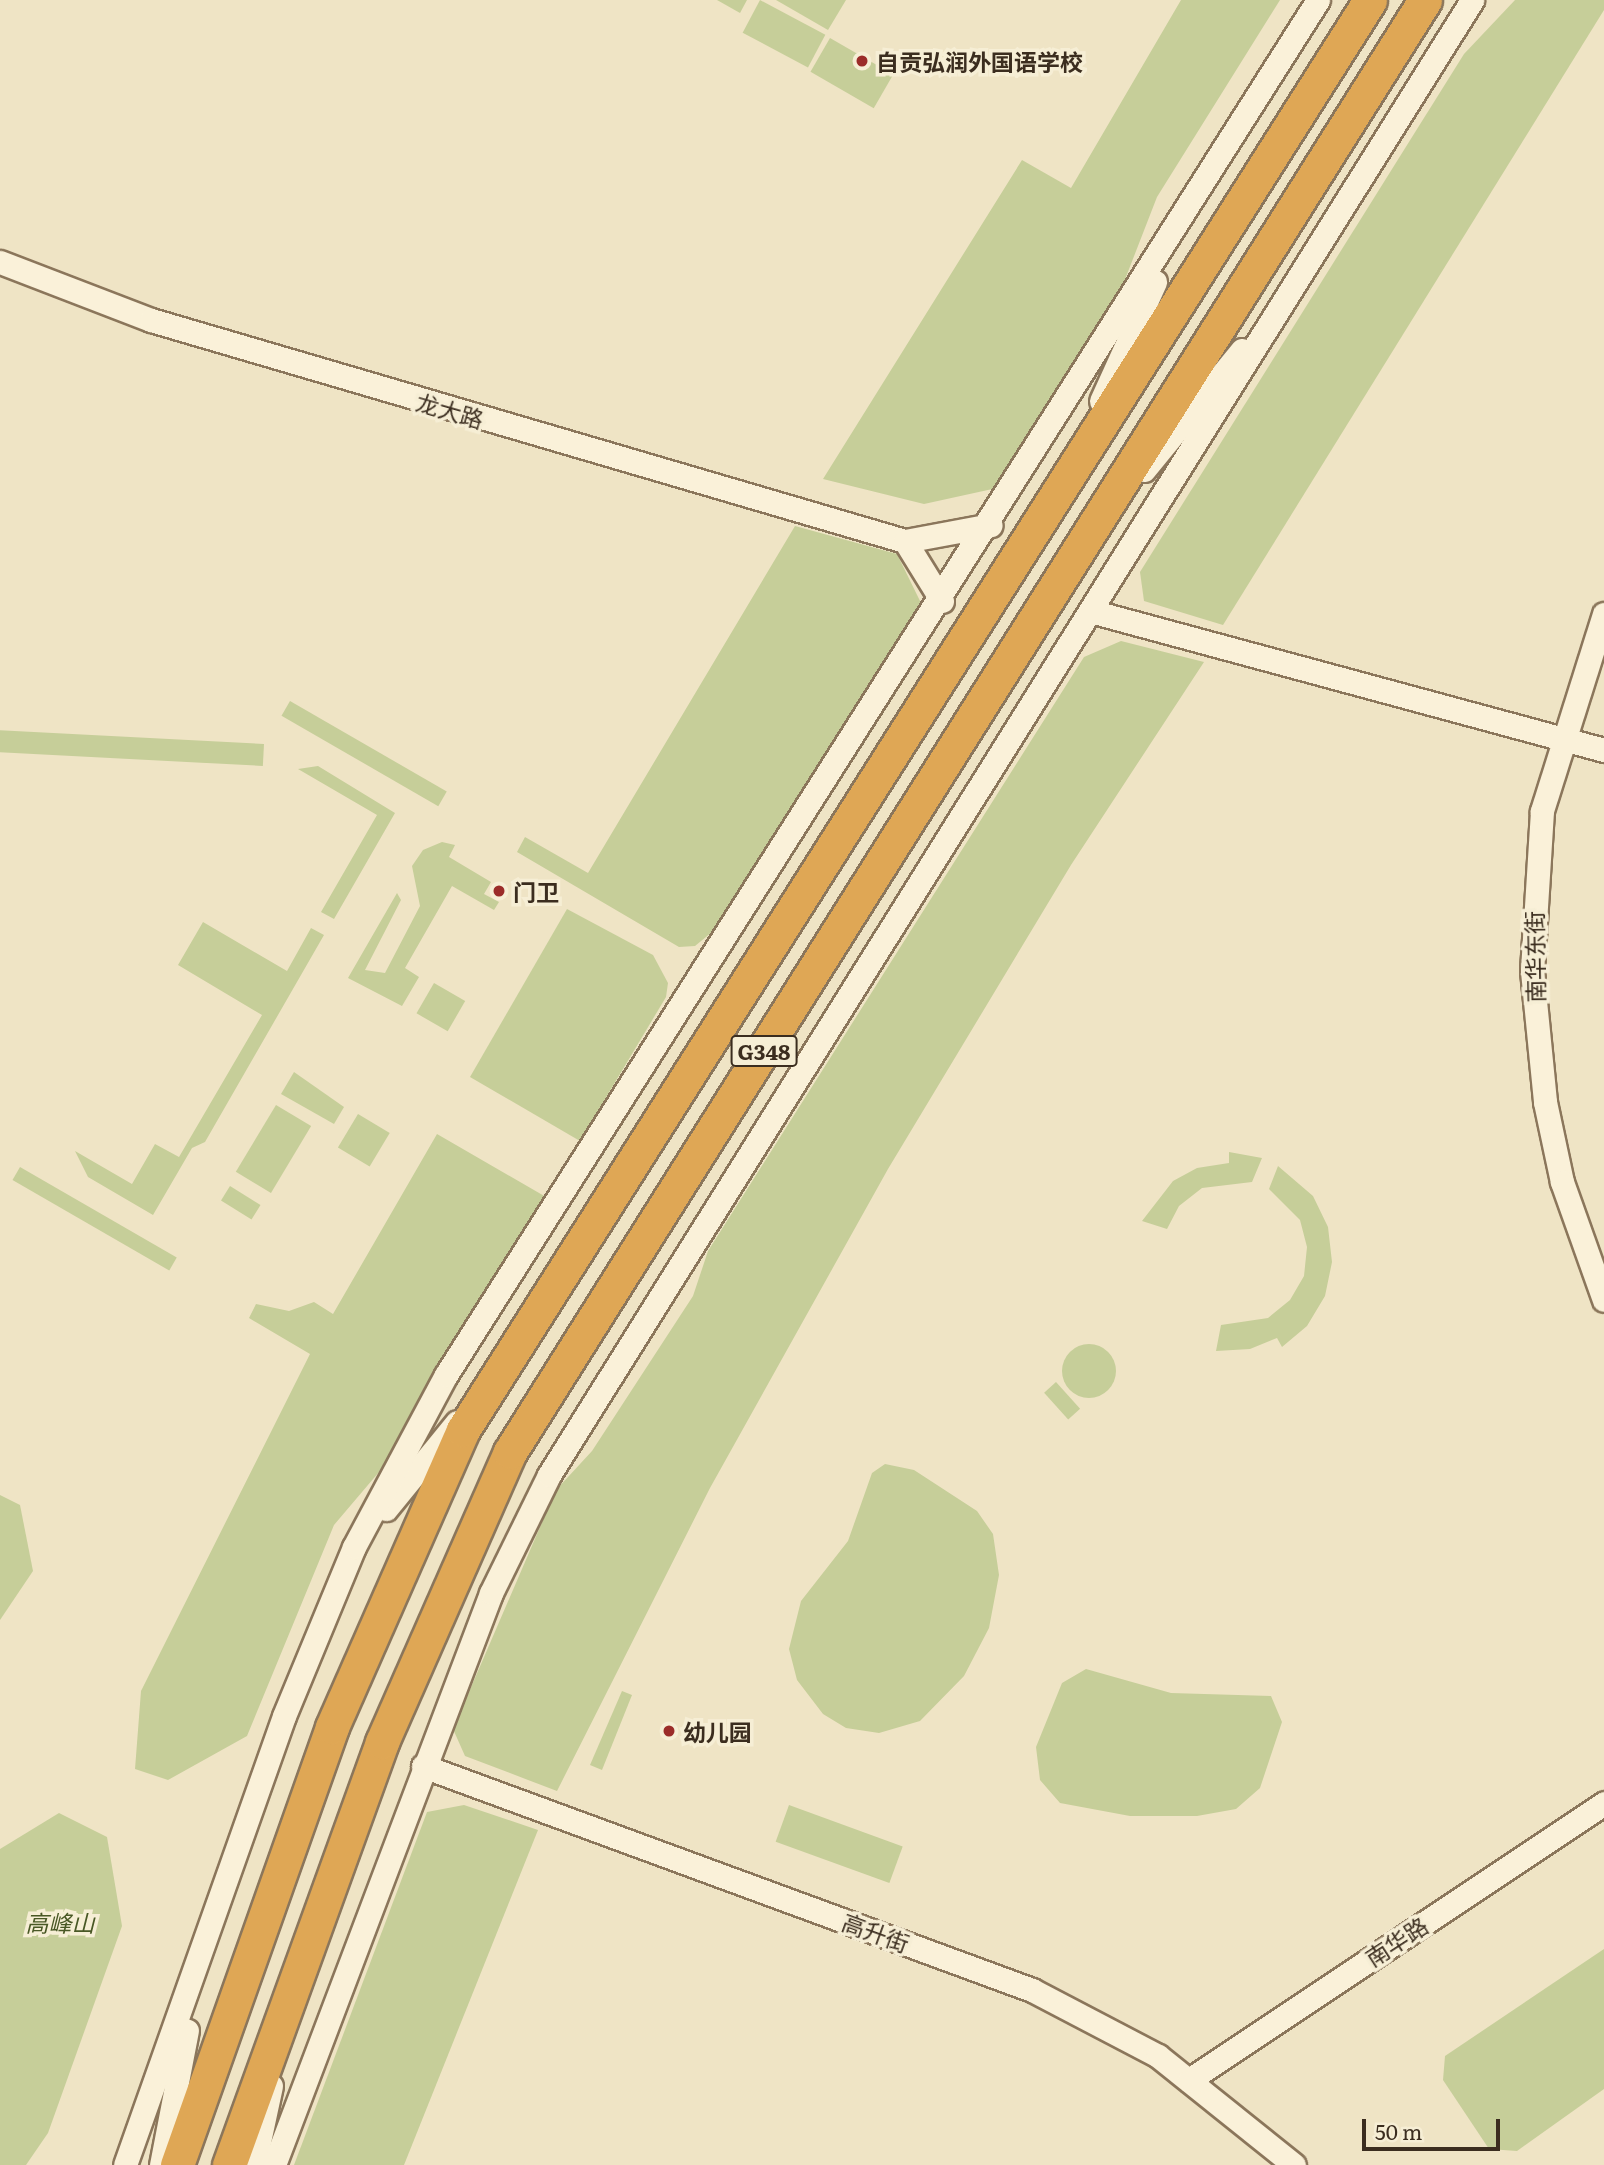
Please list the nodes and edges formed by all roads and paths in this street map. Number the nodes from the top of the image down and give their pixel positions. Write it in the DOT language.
graph roads {
  1 [pos="1318,0"];
  2 [pos="1370,0"];
  3 [pos="1425,0"];
  4 [pos="1472,0"];
  5 [pos="1194,196"];
  6 [pos="0,262"];
  7 [pos="1300,280"];
  8 [pos="1057,499"];
  9 [pos="990,525"];
  10 [pos="1098,526"];
  11 [pos="905,541"];
  12 [pos="942,601"];
  13 [pos="1094,612"];
  14 [pos="1604,614"];
  15 [pos="1561,738"];
  16 [pos="1604,750"];
  17 [pos="1604,1300"];
  18 [pos="495,1376"];
  19 [pos="354,1547"];
  20 [pos="423,1766"];
  21 [pos="1604,1803"];
  22 [pos="199,1965"];
  23 [pos="287,2009"];
  24 [pos="1189,2080"];
  25 [pos="125,2165"];
  26 [pos="162,2165"];
  27 [pos="177,2165"];
  28 [pos="229,2165"];
  29 [pos="254,2165"];
  30 [pos="275,2165"];
  31 [pos="1294,2165"];
  1 -- 5 [label="street"];
  2 -- 8 [label="highway, G348"];
  3 -- 10 [label="highway, G348"];
  4 -- 7 [label="street"];
  5 -- 8 [label="street"];
  5 -- 9 [label="street"];
  6 -- 11 [label="street, 龙大路"];
  7 -- 10 [label="street"];
  7 -- 13 [label="street"];
  8 -- 18 [label="highway, G348"];
  9 -- 11 [label="street"];
  9 -- 12 [label="street"];
  10 -- 23 [label="highway, G348"];
  11 -- 12 [label="street"];
  12 -- 19 [label="street"];
  13 -- 15 [label="street"];
  13 -- 20 [label="street"];
  14 -- 15 [label="street, 南华东街"];
  15 -- 16 [label="street"];
  15 -- 17 [label="street, 南华东街"];
  18 -- 19 [label="street"];
  18 -- 27 [label="highway, G348"];
  19 -- 22 [label="street"];
  20 -- 24 [label="street, 高升街"];
  20 -- 30 [label="street"];
  21 -- 24 [label="street, 南华路"];
  22 -- 25 [label="street"];
  22 -- 26 [label="street"];
  23 -- 28 [label="highway, G348"];
  23 -- 29 [label="street"];
  24 -- 31 [label="street, 高升街"];
}
